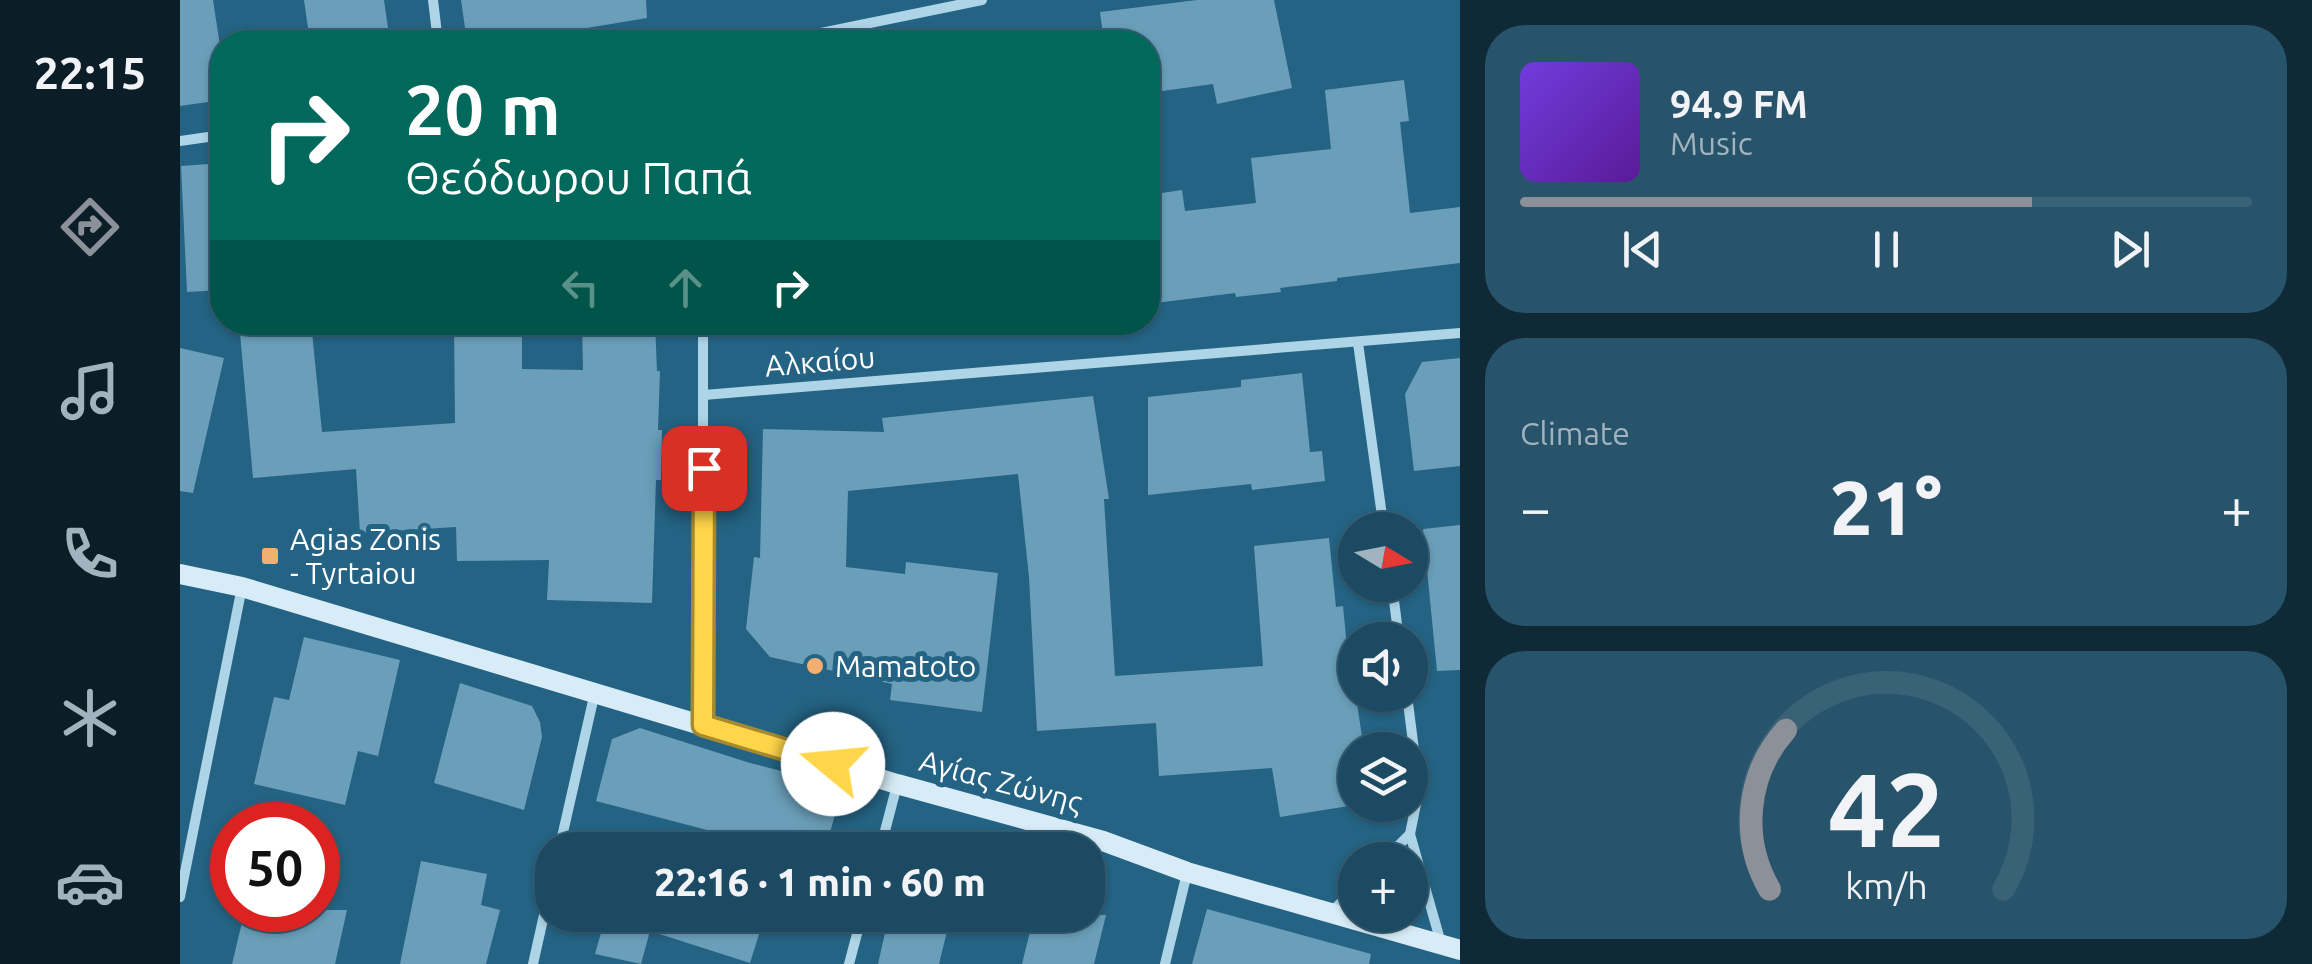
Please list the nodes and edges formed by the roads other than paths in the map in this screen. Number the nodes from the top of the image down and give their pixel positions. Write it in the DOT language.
graph roads {
  1 [pos="433,0"];
  2 [pos="982,0"];
  3 [pos="437,30"];
  4 [pos="836,30"];
  5 [pos="210,137"];
  6 [pos="180,141"];
  7 [pos="1460,333"];
  8 [pos="703,335"];
  9 [pos="1358,344"];
  10 [pos="704,395"];
  11 [pos="1381,512"];
  12 [pos="180,574"];
  13 [pos="242,587"];
  14 [pos="596,692"];
  15 [pos="1409,712"];
  16 [pos="703,725"];
  17 [pos="897,784"];
  18 [pos="563,832"];
  19 [pos="885,832"];
  20 [pos="1410,834"];
  21 [pos="1402,842"];
  22 [pos="1187,872"];
  23 [pos="180,898"];
  24 [pos="1338,906"];
  25 [pos="1330,914"];
  26 [pos="540,932"];
  27 [pos="857,932"];
  28 [pos="1450,948"];
  29 [pos="533,964"];
  30 [pos="849,964"];
  31 [pos="1165,964"];
  1 -- 3 [label="street"];
  2 -- 4 [label="street"];
  5 -- 6 [label="street"];
  7 -- 9 [label="street, Αλκαίου"];
  8 -- 10 [label="street"];
  9 -- 10 [label="street, Αλκαίου"];
  9 -- 11 [label="street"];
  10 -- 16 [label="street"];
  12 -- 13 [label="main road, Αγίας Ζώνης"];
  13 -- 14 [label="main road, Αγίας Ζώνης"];
  13 -- 23 [label="street"];
  14 -- 16 [label="main road, Αγίας Ζώνης"];
  14 -- 18 [label="street"];
  15 -- 20 [label="street"];
  16 -- 17 [label="main road, Αγίας Ζώνης"];
  17 -- 19 [label="street"];
  17 -- 22 [label="main road, Αγίας Ζώνης"];
  20 -- 21 [label="street"];
  20 -- 28 [label="street"];
  22 -- 25 [label="main road, Αγίας Ζώνης"];
  22 -- 31 [label="street"];
  24 -- 25 [label="street"];
  25 -- 28 [label="main road, Αγίας Ζώνης"];
  26 -- 29 [label="street"];
  27 -- 30 [label="street"];
}
